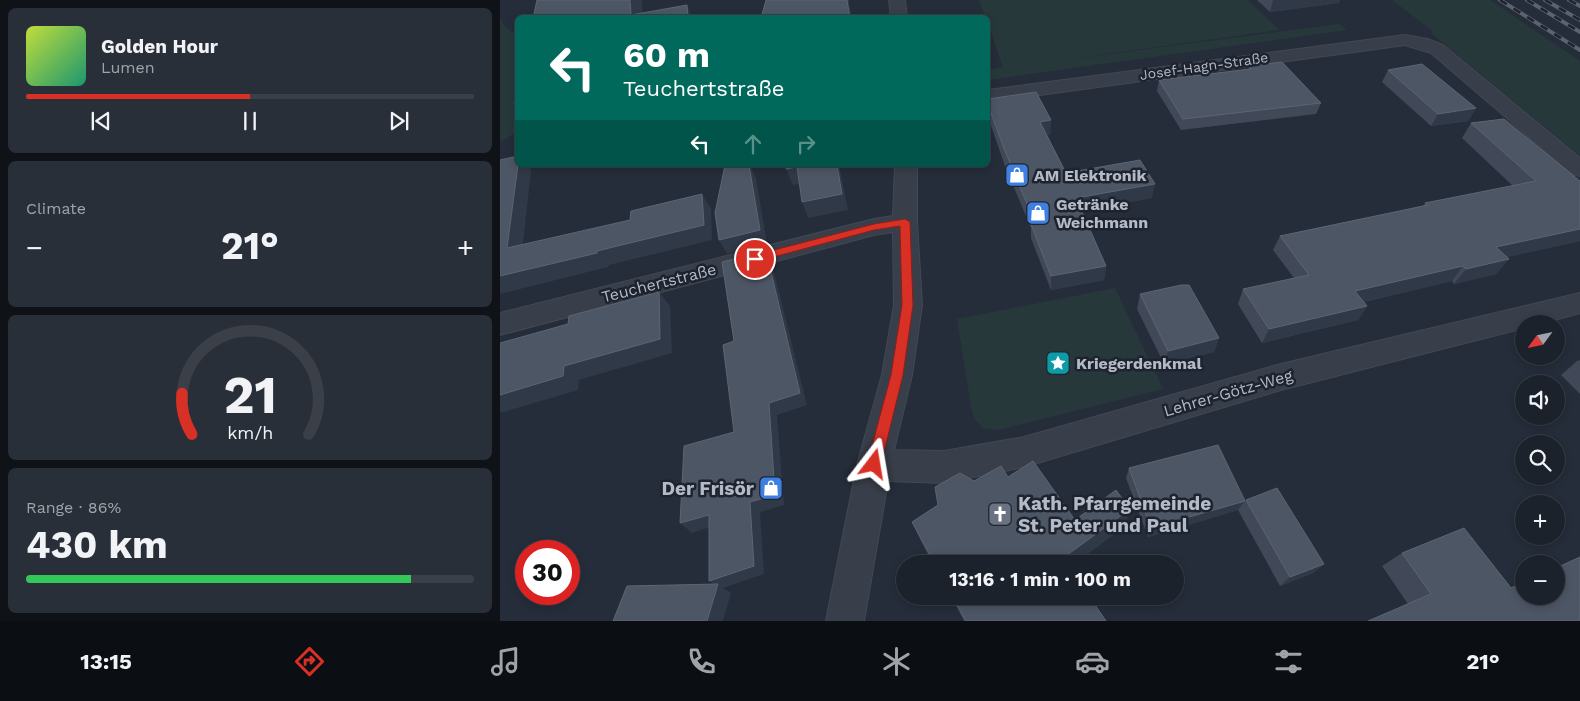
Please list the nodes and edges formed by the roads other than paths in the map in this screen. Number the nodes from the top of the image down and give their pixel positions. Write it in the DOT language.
graph roads {
  1 [pos="897,0"];
  2 [pos="899,15"];
  3 [pos="990,96"];
  4 [pos="906,167"];
  5 [pos="1580,169"];
  6 [pos="905,222"];
  7 [pos="1580,303"];
  8 [pos="500,324"];
  9 [pos="874,464"];
  10 [pos="846,621"];
  1 -- 2 [label="street"];
  3 -- 5 [label="street, Josef-Hagn-Straße"];
  4 -- 6 [label="street"];
  6 -- 8 [label="street, Teuchertstraße"];
  6 -- 9 [label="street"];
  7 -- 9 [label="street, Lehrer-Götz-Weg"];
  9 -- 10 [label="street"];
}
